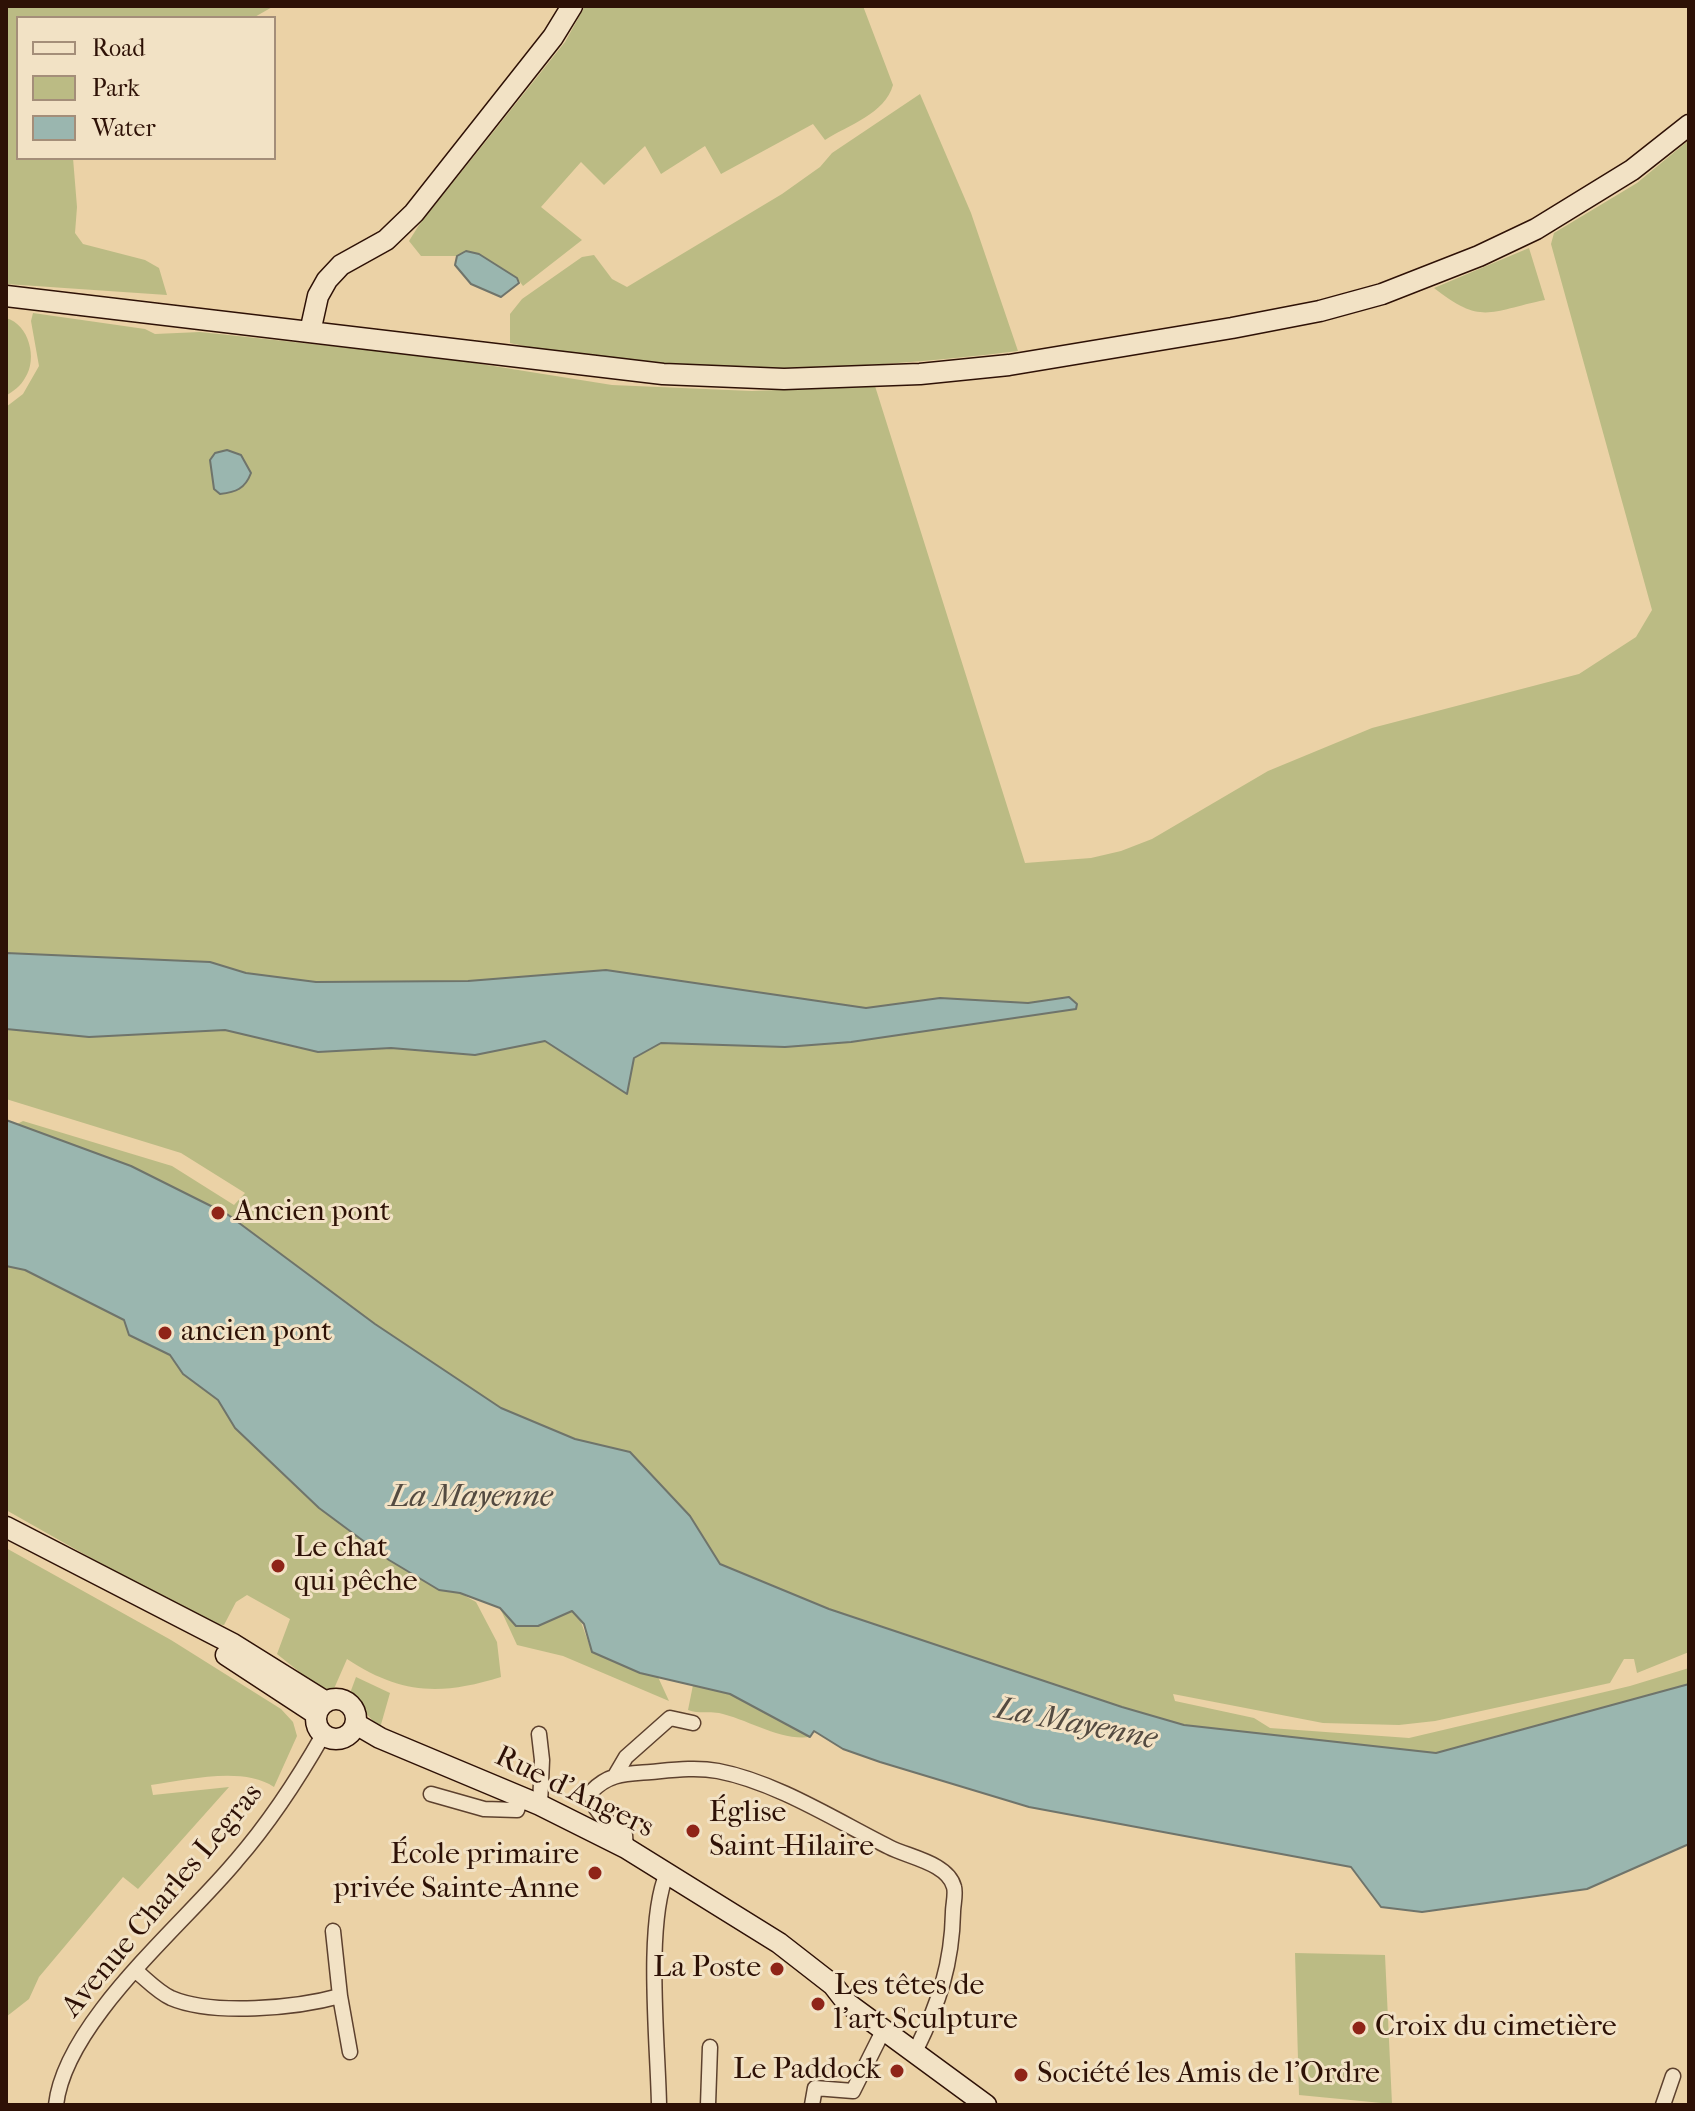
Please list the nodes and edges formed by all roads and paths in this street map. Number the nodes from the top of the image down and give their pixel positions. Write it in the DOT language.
graph roads {
  1 [pos="572,6"];
  2 [pos="1689,125"];
  3 [pos="6,296"];
  4 [pos="310,332"];
  5 [pos="6,1527"];
  6 [pos="321,1708"];
  7 [pos="693,1723"];
  8 [pos="356,1724"];
  9 [pos="539,1734"];
  10 [pos="323,1735"];
  11 [pos="616,1774"];
  12 [pos="431,1794"];
  13 [pos="531,1802"];
  14 [pos="626,1848"];
  15 [pos="667,1873"];
  16 [pos="333,1931"];
  17 [pos="136,1971"];
  18 [pos="340,1996"];
  19 [pos="884,2029"];
  20 [pos="710,2047"];
  21 [pos="916,2050"];
  22 [pos="350,2052"];
  23 [pos="1673,2076"];
  24 [pos="56,2105"];
  25 [pos="659,2105"];
  26 [pos="708,2105"];
  27 [pos="812,2105"];
  28 [pos="986,2105"];
  29 [pos="1663,2105"];
  1 -- 4 [label="street"];
  2 -- 4 [label="street"];
  3 -- 4 [label="street"];
  5 -- 6 [label="street"];
  6 -- 8 [label="street"];
  6 -- 10 [label="street"];
  7 -- 11 [label="street"];
  8 -- 10 [label="street"];
  8 -- 13 [label="street, Rue d'Angers"];
  9 -- 13 [label="street"];
  10 -- 17 [label="street, Avenue Charles Legras"];
  11 -- 14 [label="street"];
  11 -- 21 [label="street"];
  12 -- 13 [label="street"];
  13 -- 14 [label="street, Rue d'Angers"];
  14 -- 15 [label="street, Rue d'Angers"];
  15 -- 19 [label="street, Rue d'Angers"];
  15 -- 25 [label="street"];
  16 -- 18 [label="street"];
  17 -- 18 [label="street"];
  17 -- 24 [label="street, Avenue Charles Legras"];
  18 -- 22 [label="street"];
  19 -- 21 [label="street, Rue d'Angers"];
  19 -- 27 [label="street"];
  20 -- 26 [label="street"];
  21 -- 28 [label="street, Rue d'Angers"];
  23 -- 29 [label="street"];
}
